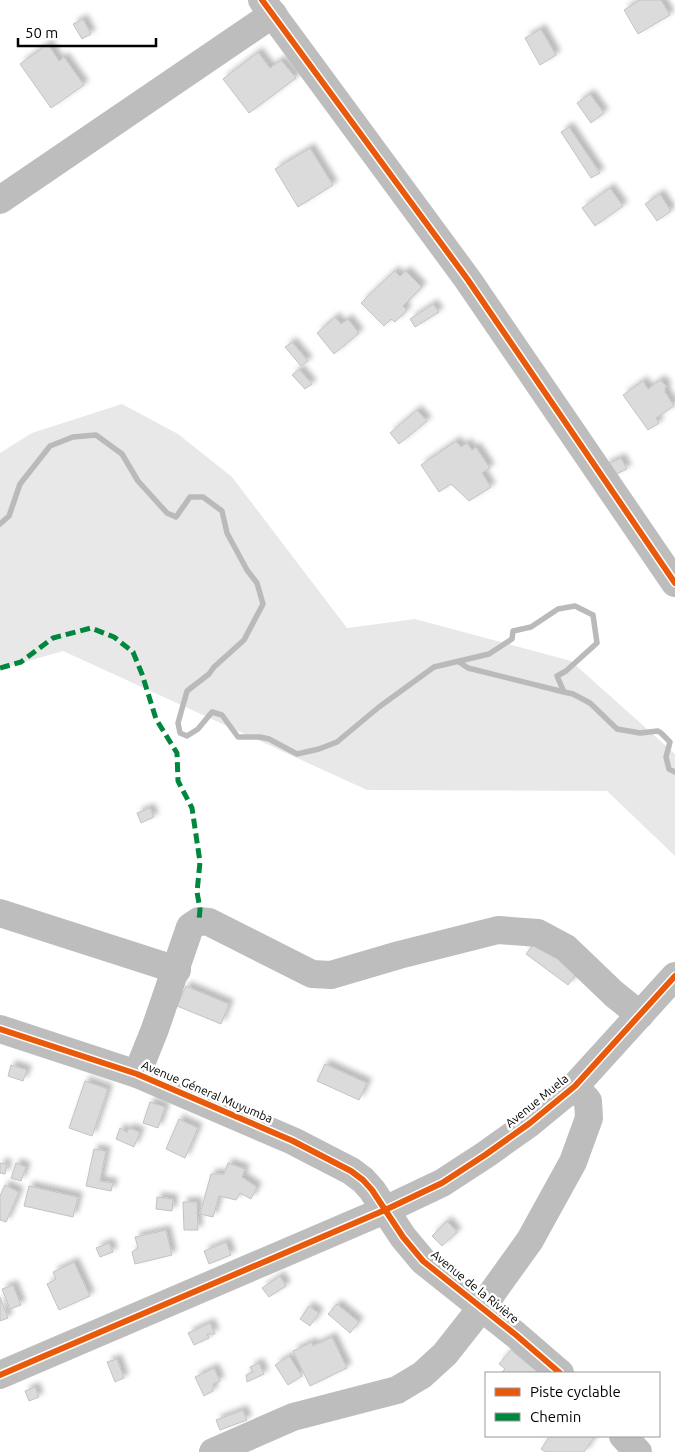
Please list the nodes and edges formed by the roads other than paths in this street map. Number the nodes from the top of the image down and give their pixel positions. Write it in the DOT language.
graph roads {
  1 [pos="268,7"];
  2 [pos="0,200"];
  3 [pos="675,583"];
  4 [pos="0,913"];
  5 [pos="177,970"];
  6 [pos="675,976"];
  7 [pos="640,1015"];
  8 [pos="0,1029"];
  9 [pos="137,1074"];
  10 [pos="575,1086"];
  11 [pos="385,1210"];
  12 [pos="482,1307"];
  13 [pos="559,1372"];
  14 [pos="0,1376"];
  15 [pos="624,1437"];
  16 [pos="213,1452"];
  17 [pos="638,1452"];
  1 -- 2 [label="street"];
  1 -- 3 [label="street"];
  4 -- 5 [label="street"];
  5 -- 7 [label="street"];
  5 -- 9 [label="street"];
  6 -- 7 [label="street, Avenue Muela"];
  7 -- 10 [label="street, Avenue Muela"];
  8 -- 9 [label="street, Avenue Géneral Muyumba"];
  9 -- 11 [label="street, Avenue Géneral Muyumba"];
  10 -- 11 [label="street, Avenue Muela"];
  10 -- 12 [label="street"];
  11 -- 12 [label="street, Avenue de la Rivière"];
  11 -- 14 [label="street, Avenue Muela"];
  12 -- 13 [label="street, Avenue de la Rivière"];
  12 -- 16 [label="street"];
  15 -- 17 [label="street"];
}
